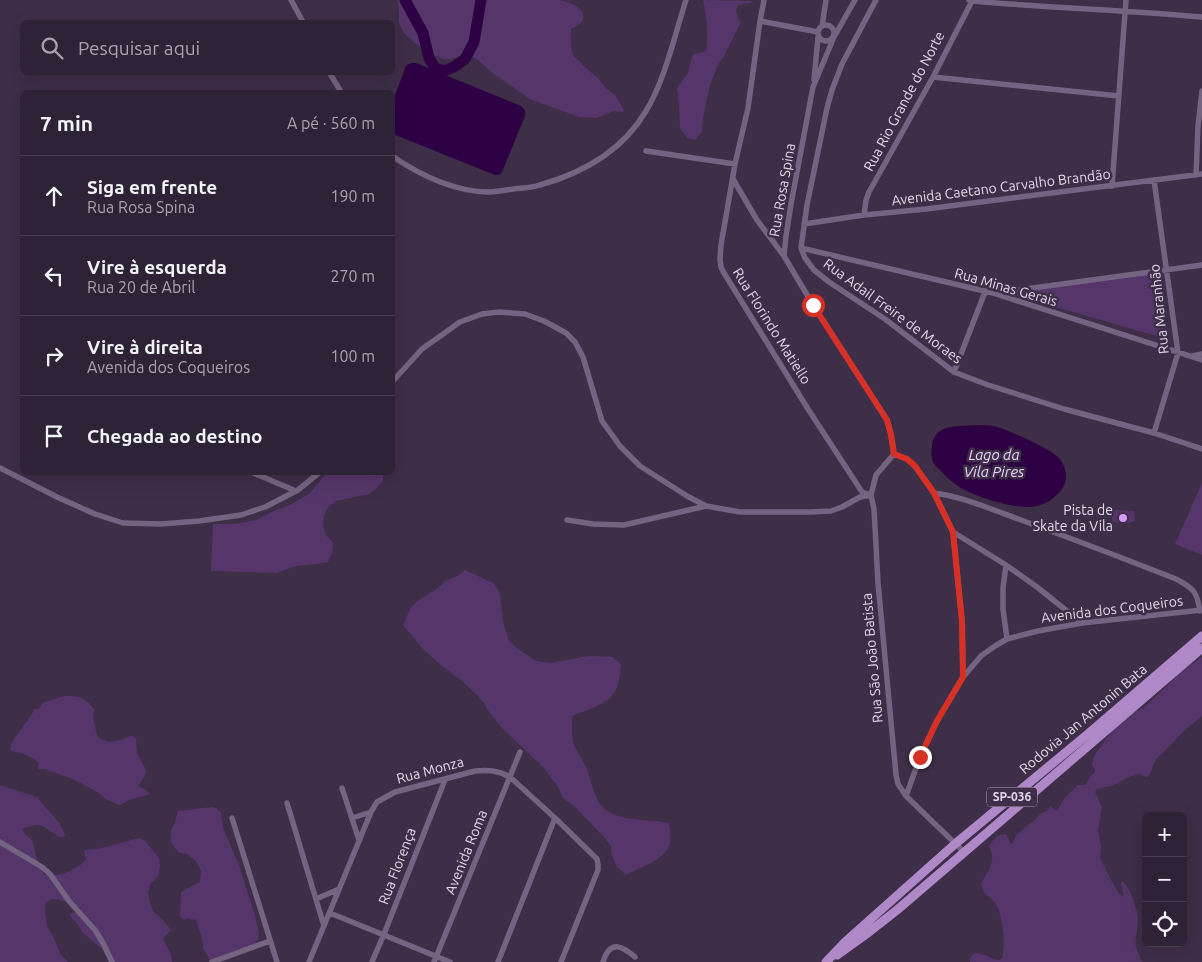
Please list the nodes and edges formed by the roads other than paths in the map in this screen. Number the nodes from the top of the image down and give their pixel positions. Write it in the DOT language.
graph roads {
  1 [pos="291,0"];
  2 [pos="686,0"];
  3 [pos="764,0"];
  4 [pos="826,0"];
  5 [pos="855,0"];
  6 [pos="876,0"];
  7 [pos="1126,0"];
  8 [pos="971,1"];
  9 [pos="1126,12"];
  10 [pos="1202,17"];
  11 [pos="302,20"];
  12 [pos="760,21"];
  13 [pos="822,26"];
  14 [pos="818,34"];
  15 [pos="834,37"];
  16 [pos="331,75"];
  17 [pos="933,77"];
  18 [pos="813,87"];
  19 [pos="339,90"];
  20 [pos="1202,91"];
  21 [pos="1119,96"];
  22 [pos="646,151"];
  23 [pos="395,158"];
  24 [pos="735,164"];
  25 [pos="1199,174"];
  26 [pos="733,179"];
  27 [pos="1154,180"];
  28 [pos="1112,186"];
  29 [pos="864,215"];
  30 [pos="804,224"];
  31 [pos="801,248"];
  32 [pos="784,256"];
  33 [pos="1202,265"];
  34 [pos="1167,270"];
  35 [pos="985,292"];
  36 [pos="993,293"];
  37 [pos="1178,353"];
  38 [pos="1202,354"];
  39 [pos="1190,356"];
  40 [pos="1202,360"];
  41 [pos="954,372"];
  42 [pos="395,379"];
  43 [pos="1154,433"];
  44 [pos="1202,449"];
  45 [pos="894,454"];
  46 [pos="0,468"];
  47 [pos="258,475"];
  48 [pos="316,475"];
  49 [pos="296,491"];
  50 [pos="934,493"];
  51 [pos="871,495"];
  52 [pos="706,506"];
  53 [pos="567,520"];
  54 [pos="953,532"];
  55 [pos="1006,565"];
  56 [pos="1201,610"];
  57 [pos="1082,622"];
  58 [pos="1202,636"];
  59 [pos="1007,639"];
  60 [pos="1202,648"];
  61 [pos="963,677"];
  62 [pos="520,752"];
  63 [pos="510,777"];
  64 [pos="445,780"];
  65 [pos="342,788"];
  66 [pos="906,796"];
  67 [pos="287,803"];
  68 [pos="371,812"];
  69 [pos="232,818"];
  70 [pos="352,818"];
  71 [pos="555,818"];
  72 [pos="359,840"];
  73 [pos="0,842"];
  74 [pos="955,844"];
  75 [pos="964,852"];
  76 [pos="339,889"];
  77 [pos="316,899"];
  78 [pos="330,913"];
  79 [pos="324,926"];
  80 [pos="384,934"];
  81 [pos="270,941"];
  82 [pos="635,957"];
  83 [pos="436,959"];
  84 [pos="216,961"];
  85 [pos="112,962"];
  86 [pos="277,962"];
  87 [pos="309,962"];
  88 [pos="372,962"];
  89 [pos="450,962"];
  90 [pos="498,962"];
  91 [pos="561,962"];
  92 [pos="603,962"];
  93 [pos="826,962"];
  1 -- 11 [label="street"];
  2 -- 23 [label="street"];
  3 -- 12 [label="street, Rua Florindo Matiello"];
  4 -- 13 [label="street"];
  5 -- 15 [label="street, Rua Rosa Spina"];
  6 -- 30 [label="street"];
  7 -- 9 [label="street"];
  8 -- 9 [label="street"];
  8 -- 17 [label="street, Rua Rio Grande do Norte"];
  9 -- 10 [label="street"];
  9 -- 21 [label="street"];
  12 -- 14 [label="street"];
  12 -- 24 [label="street, Rua Florindo Matiello"];
  13 -- 14 [label="street"];
  13 -- 15 [label="street"];
  14 -- 15 [label="street"];
  14 -- 18 [label="street"];
  15 -- 18 [label="street, Rua Rosa Spina"];
  16 -- 19 [label="street"];
  17 -- 21 [label="street"];
  17 -- 29 [label="street, Rua Rio Grande do Norte"];
  18 -- 32 [label="street, Rua Rosa Spina"];
  20 -- 25 [label="street"];
  21 -- 28 [label="street"];
  22 -- 24 [label="street"];
  24 -- 26 [label="street, Rua Florindo Matiello"];
  25 -- 27 [label="street, Avenida Caetano Carvalho Brandão"];
  26 -- 32 [label="street"];
  26 -- 51 [label="street, Rua Florindo Matiello"];
  27 -- 28 [label="street, Avenida Caetano Carvalho Brandão"];
  27 -- 34 [label="street, Rua Maranhão"];
  28 -- 29 [label="street, Avenida Caetano Carvalho Brandão"];
  29 -- 30 [label="street, Avenida Caetano Carvalho Brandão"];
  30 -- 31 [label="street"];
  31 -- 35 [label="street, Rua Minas Gerais"];
  31 -- 41 [label="street, Rua Adail Freire de Moraes"];
  32 -- 45 [label="street, Rua Rosa Spina"];
  33 -- 34 [label="street"];
  34 -- 36 [label="street"];
  34 -- 37 [label="street, Rua Maranhão"];
  35 -- 36 [label="street, Rua Minas Gerais"];
  35 -- 41 [label="street"];
  36 -- 37 [label="street, Rua Minas Gerais"];
  37 -- 39 [label="street, Rua Minas Gerais"];
  37 -- 43 [label="street, Rua Maranhão"];
  38 -- 39 [label="street"];
  39 -- 40 [label="street, Rua Minas Gerais"];
  41 -- 43 [label="street, Rua Adail Freire de Moraes"];
  42 -- 52 [label="street"];
  43 -- 44 [label="street, Rua Adail Freire de Moraes"];
  45 -- 50 [label="street"];
  45 -- 51 [label="street, Rua São João Batista"];
  46 -- 49 [label="street"];
  47 -- 49 [label="street"];
  48 -- 49 [label="street"];
  50 -- 54 [label="street"];
  50 -- 56 [label="street"];
  51 -- 52 [label="street"];
  51 -- 66 [label="street, Rua São João Batista"];
  52 -- 53 [label="street"];
  54 -- 55 [label="street"];
  54 -- 61 [label="street"];
  55 -- 57 [label="street"];
  55 -- 59 [label="street"];
  56 -- 57 [label="street, Avenida dos Coqueiros"];
  57 -- 59 [label="street, Avenida dos Coqueiros"];
  58 -- 74 [label="main road, Rodovia Jan Antonin Bata / SP-036"];
  59 -- 61 [label="street, Avenida dos Coqueiros"];
  60 -- 75 [label="main road, Rodovia Jan Antonin Bata / SP-036"];
  61 -- 66 [label="street, Avenida dos Coqueiros"];
  62 -- 63 [label="street, Avenida Roma"];
  63 -- 64 [label="street, Rua Monza"];
  63 -- 71 [label="street, Rua Monza"];
  63 -- 83 [label="street, Avenida Roma"];
  64 -- 68 [label="street, Rua Monza"];
  64 -- 80 [label="street, Rua Florença"];
  65 -- 70 [label="street"];
  66 -- 74 [label="street, Rua São João Batista"];
  67 -- 77 [label="street"];
  68 -- 70 [label="street"];
  68 -- 72 [label="street, Rua Monza"];
  69 -- 81 [label="street"];
  70 -- 72 [label="street"];
  71 -- 90 [label="street"];
  71 -- 91 [label="street, Rua Monza"];
  72 -- 76 [label="street, Rua Monza"];
  73 -- 85 [label="street"];
  74 -- 75 [label="street, Rua São João Batista"];
  74 -- 93 [label="main road, Rodovia Jan Antonin Bata / SP-036"];
  75 -- 93 [label="main road, Rodovia Jan Antonin Bata / SP-036"];
  76 -- 77 [label="street"];
  76 -- 78 [label="street, Rua Monza"];
  77 -- 79 [label="street"];
  78 -- 79 [label="street, Rua Monza"];
  78 -- 80 [label="street"];
  79 -- 87 [label="street, Rua Monza"];
  80 -- 83 [label="street"];
  80 -- 88 [label="street, Rua Florença"];
  81 -- 84 [label="street"];
  81 -- 86 [label="street"];
  82 -- 92 [label="street"];
  83 -- 89 [label="street"];
}
